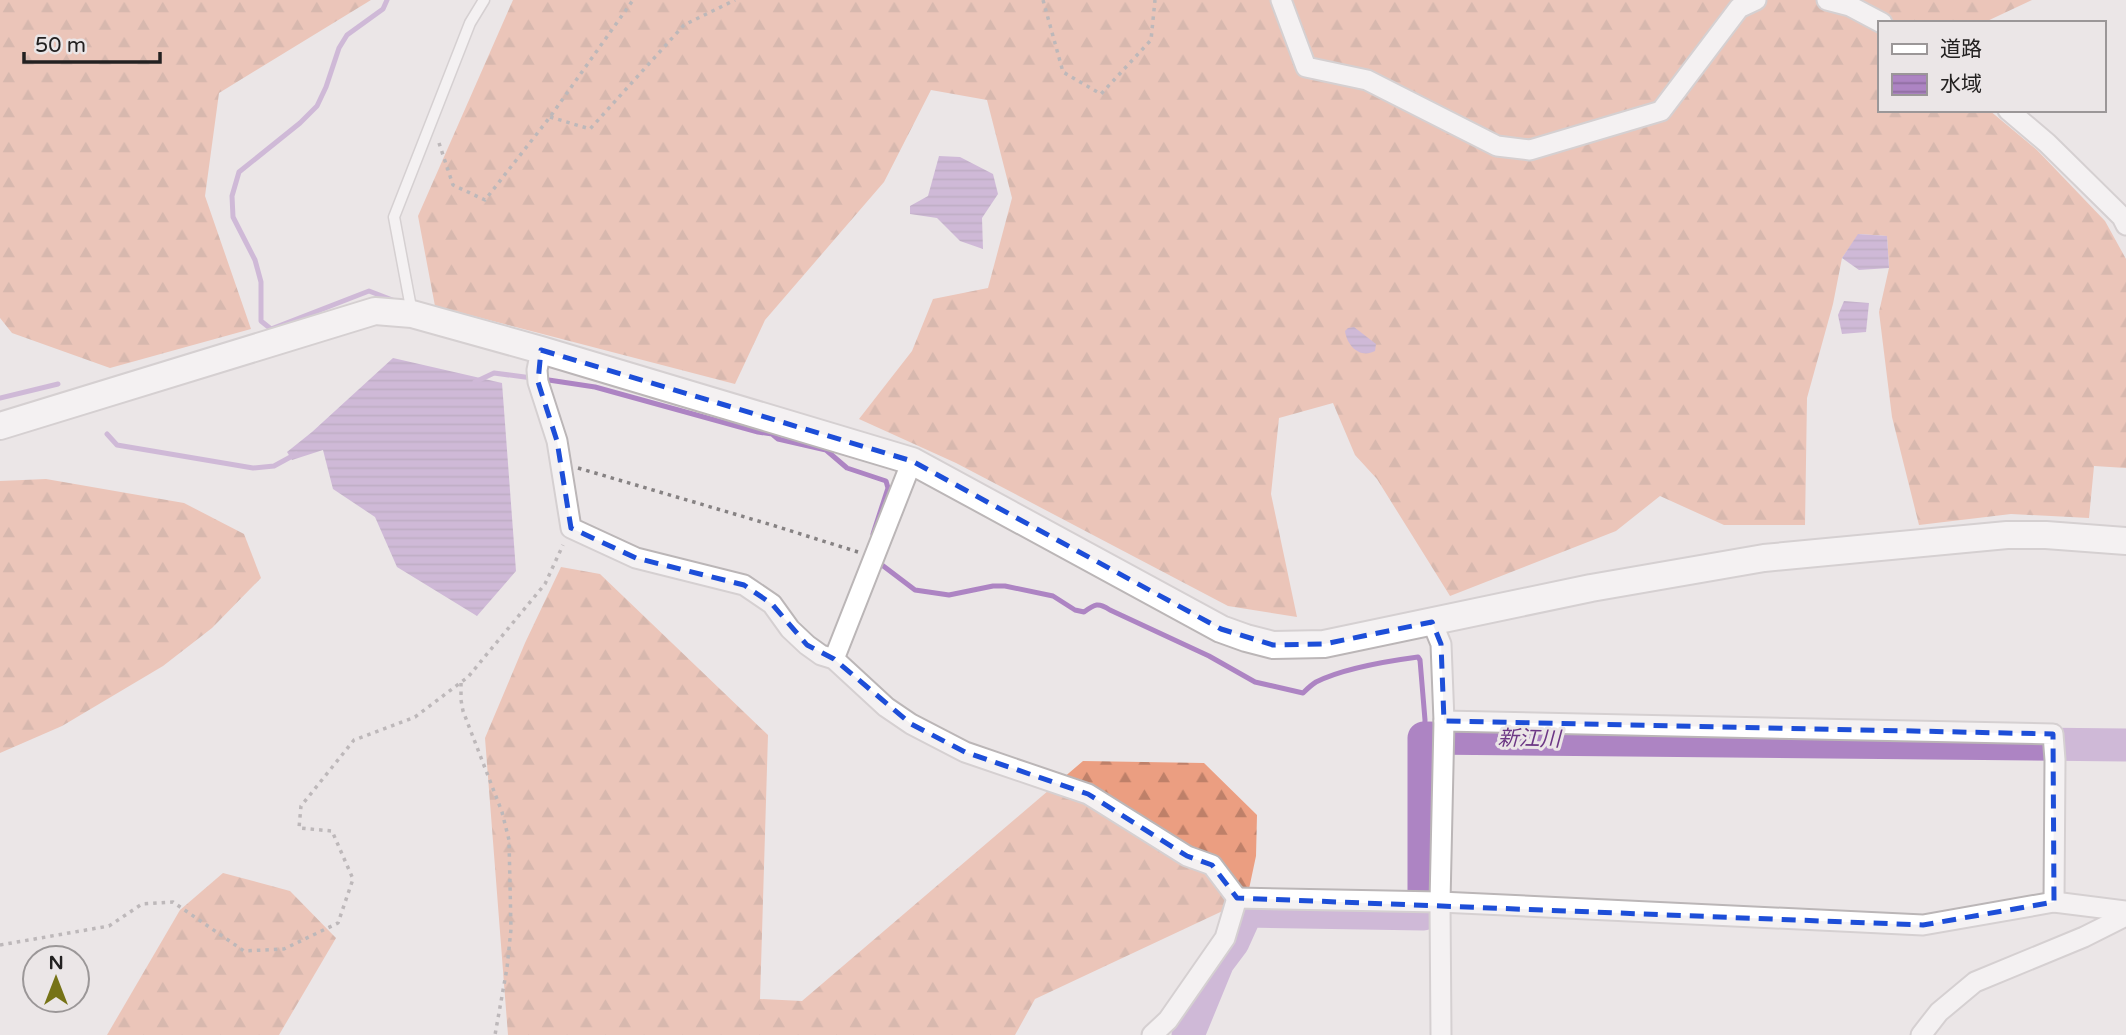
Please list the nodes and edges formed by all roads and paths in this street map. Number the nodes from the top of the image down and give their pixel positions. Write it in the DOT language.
graph roads {
  1 [pos="484,0"];
  2 [pos="632,0"];
  3 [pos="735,0"];
  4 [pos="1043,0"];
  5 [pos="1155,0"];
  6 [pos="1281,0"];
  7 [pos="1756,0"];
  8 [pos="1827,0"];
  9 [pos="1878,21"];
  10 [pos="2010,112"];
  11 [pos="550,117"];
  12 [pos="431,122"];
  13 [pos="2126,225"];
  14 [pos="412,314"];
  15 [pos="541,350"];
  16 [pos="0,426"];
  17 [pos="912,461"];
  18 [pos="561,468"];
  19 [pos="571,528"];
  20 [pos="2126,541"];
  21 [pos="874,558"];
  22 [pos="1432,622"];
  23 [pos="834,659"];
  24 [pos="461,682"];
  25 [pos="1444,721"];
  26 [pos="1237,898"];
  27 [pos="1439,902"];
  28 [pos="2053,902"];
  29 [pos="2126,913"];
  30 [pos="0,945"];
  31 [pos="1168,1028"];
  32 [pos="495,1035"];
  33 [pos="1152,1035"];
  34 [pos="1441,1035"];
  35 [pos="1921,1035"];
  1 -- 12 [label="lane"];
  2 -- 11 [label="path"];
  3 -- 11 [label="path"];
  4 -- 5 [label="path"];
  6 -- 7 [label="street"];
  8 -- 9 [label="street"];
  10 -- 13 [label="street"];
  11 -- 12 [label="path"];
  12 -- 14 [label="lane"];
  14 -- 15 [label="street"];
  14 -- 16 [label="street"];
  15 -- 17 [label="street"];
  15 -- 18 [label="street"];
  17 -- 21 [label="street"];
  17 -- 22 [label="street"];
  18 -- 19 [label="street"];
  18 -- 21 [label="path"];
  19 -- 23 [label="street"];
  19 -- 24 [label="path"];
  20 -- 22 [label="street"];
  21 -- 23 [label="street"];
  22 -- 25 [label="street"];
  23 -- 26 [label="street"];
  24 -- 30 [label="path"];
  24 -- 32 [label="path"];
  25 -- 27 [label="street"];
  25 -- 28 [label="street"];
  26 -- 27 [label="street"];
  26 -- 31 [label="street"];
  27 -- 28 [label="street"];
  27 -- 34 [label="street"];
  28 -- 29 [label="street"];
  29 -- 35 [label="street"];
  31 -- 33 [label="street"];
}
